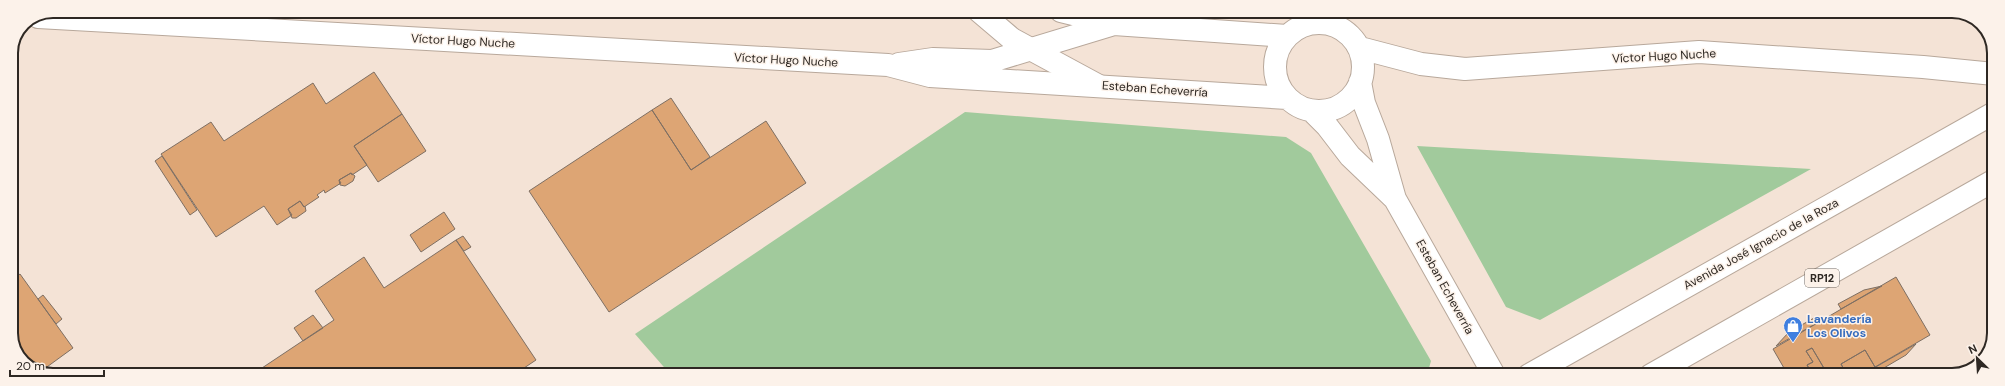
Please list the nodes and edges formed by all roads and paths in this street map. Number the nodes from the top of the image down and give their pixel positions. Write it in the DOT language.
graph roads {
  1 [pos="55,18"];
  2 [pos="987,18"];
  3 [pos="1090,18"];
  4 [pos="1114,24"];
  5 [pos="1287,36"];
  6 [pos="1360,48"];
  7 [pos="1032,50"];
  8 [pos="888,66"];
  9 [pos="1987,73"];
  10 [pos="1360,82"];
  11 [pos="1098,86"];
  12 [pos="1287,98"];
  13 [pos="1312,111"];
  14 [pos="1987,117"];
  15 [pos="1987,185"];
  16 [pos="1395,198"];
  17 [pos="1490,368"];
  18 [pos="1541,368"];
  19 [pos="1663,368"];
  1 -- 8 [label="street, Víctor Hugo Nuche"];
  2 -- 7 [label="street, Esteban Echeverría"];
  3 -- 4 [label="street"];
  4 -- 5 [label="street"];
  4 -- 7 [label="street"];
  5 -- 6 [label="street"];
  5 -- 12 [label="street"];
  6 -- 9 [label="street, Víctor Hugo Nuche"];
  6 -- 10 [label="street"];
  7 -- 8 [label="street, Víctor Hugo Nuche"];
  7 -- 11 [label="street, Esteban Echeverría"];
  8 -- 11 [label="street, Víctor Hugo Nuche"];
  10 -- 13 [label="street"];
  10 -- 16 [label="street, Esteban Echeverría"];
  11 -- 12 [label="street, Esteban Echeverría"];
  12 -- 13 [label="street"];
  13 -- 16 [label="street, Esteban Echeverría"];
  14 -- 18 [label="street, Avenida José Ignacio de la Roza"];
  15 -- 19 [label="street, RP12"];
  16 -- 17 [label="street, Esteban Echeverría"];
}
